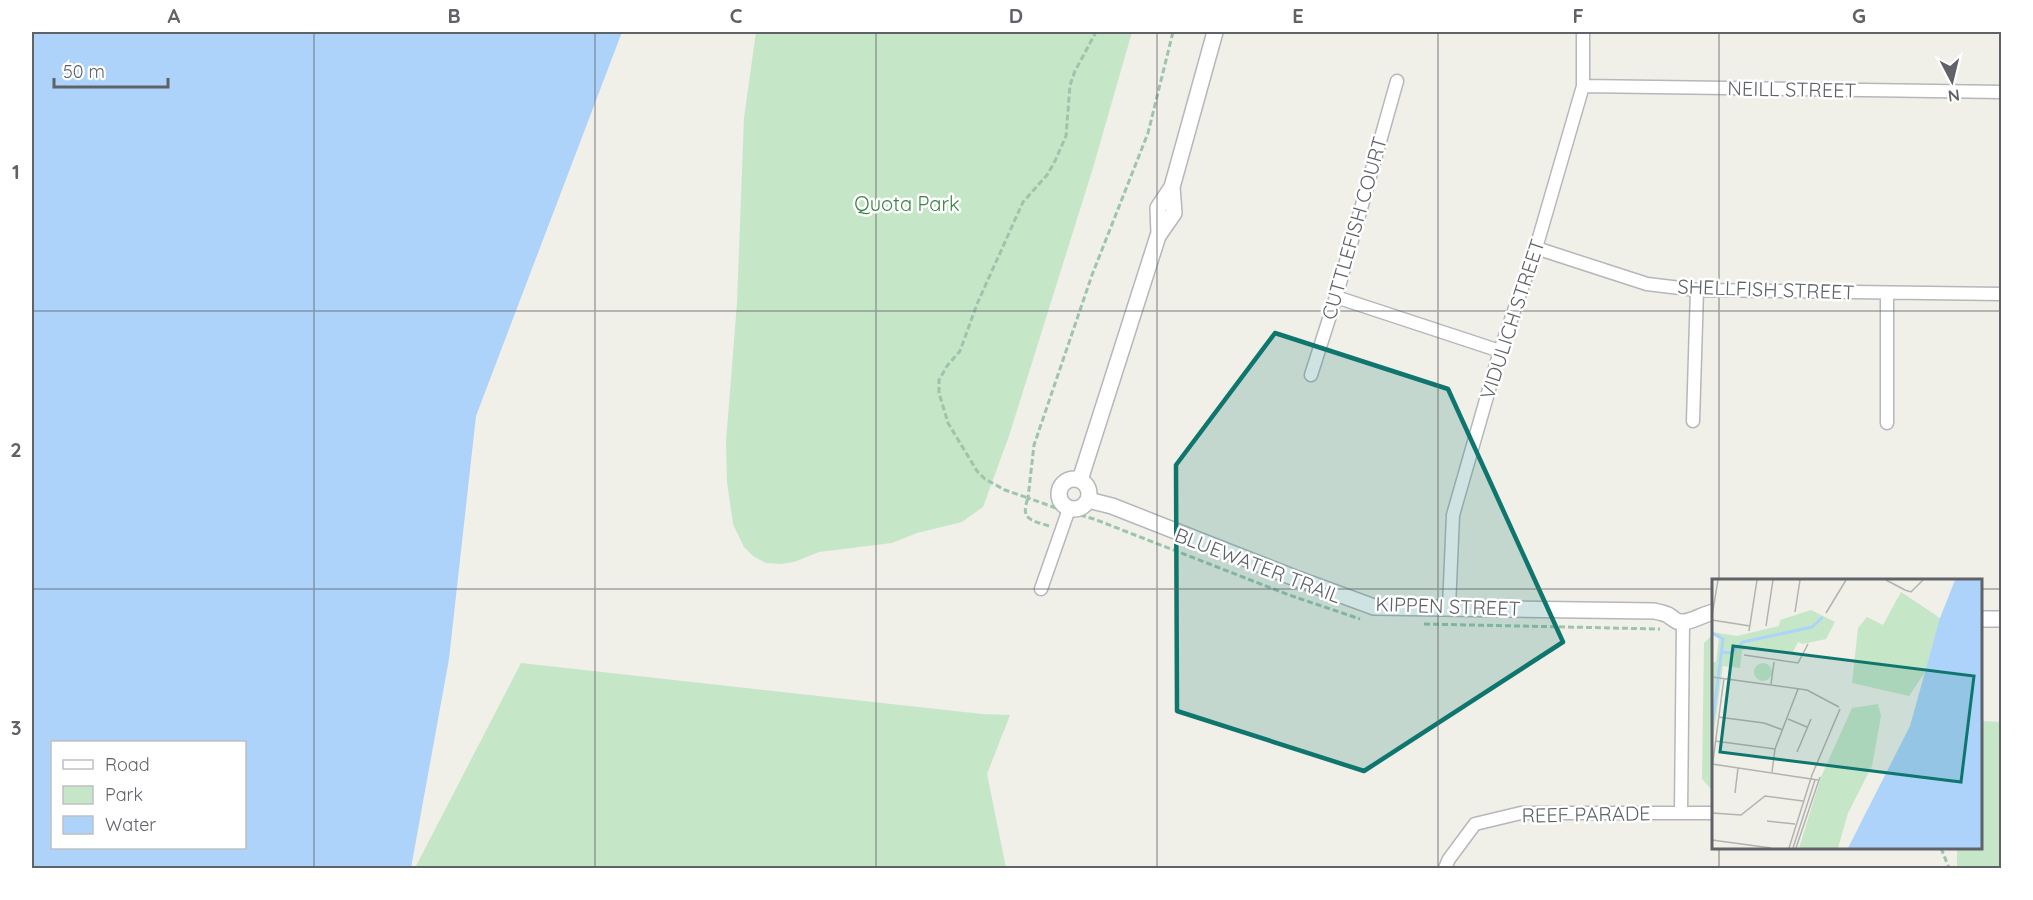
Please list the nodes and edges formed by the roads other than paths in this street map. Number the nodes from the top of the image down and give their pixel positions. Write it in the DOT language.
graph roads {
  1 [pos="1215,32"];
  2 [pos="1583,32"];
  3 [pos="1397,81"];
  4 [pos="1583,86"];
  5 [pos="2001,92"];
  6 [pos="1536,248"];
  7 [pos="1697,290"];
  8 [pos="1887,293"];
  9 [pos="2001,294"];
  10 [pos="1336,297"];
  11 [pos="1500,351"];
  12 [pos="1311,375"];
  13 [pos="1693,421"];
  14 [pos="1887,423"];
  15 [pos="1080,480"];
  16 [pos="1088,500"];
  17 [pos="1068,510"];
  18 [pos="1041,589"];
  19 [pos="1449,607"];
  20 [pos="1712,612"];
  21 [pos="1982,619"];
  22 [pos="2001,619"];
  23 [pos="1683,623"];
  24 [pos="1681,812"];
  25 [pos="1712,813"];
  26 [pos="1445,868"];
  1 -- 15 [label="street"];
  2 -- 4 [label="street, VIDULICH STREET"];
  3 -- 10 [label="street, CUTTLEFISH COURT"];
  4 -- 5 [label="street, NEILL STREET"];
  4 -- 6 [label="street, VIDULICH STREET"];
  6 -- 7 [label="street, SHELLFISH STREET"];
  6 -- 11 [label="street, VIDULICH STREET"];
  7 -- 8 [label="street, SHELLFISH STREET"];
  7 -- 13 [label="street"];
  8 -- 9 [label="street, SHELLFISH STREET"];
  8 -- 14 [label="street"];
  10 -- 11 [label="street"];
  10 -- 12 [label="street, CUTTLEFISH COURT"];
  11 -- 19 [label="street, VIDULICH STREET"];
  15 -- 16 [label="street"];
  15 -- 17 [label="street"];
  16 -- 17 [label="street"];
  16 -- 19 [label="street, KIPPEN STREET"];
  17 -- 18 [label="street"];
  19 -- 23 [label="street, KIPPEN STREET"];
  20 -- 23 [label="street"];
  21 -- 22 [label="street"];
  23 -- 24 [label="street"];
  24 -- 25 [label="street, REEF PARADE"];
  24 -- 26 [label="street, REEF PARADE"];
}
